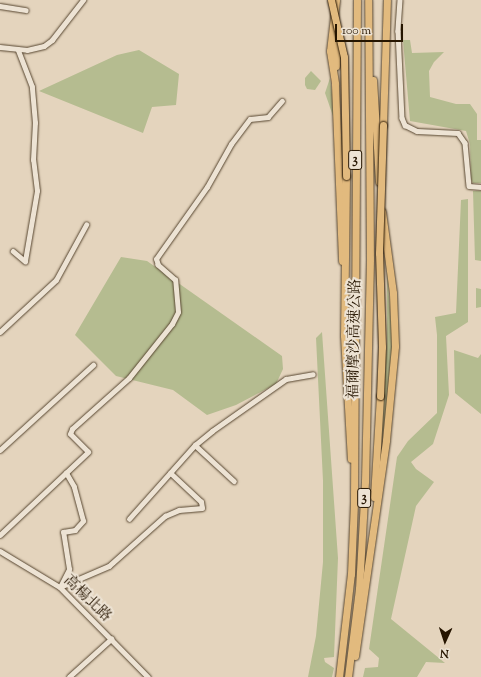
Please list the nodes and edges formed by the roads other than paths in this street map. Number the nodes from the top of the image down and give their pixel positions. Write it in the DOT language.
graph roads {
  1 [pos="83,0"];
  2 [pos="334,0"];
  3 [pos="357,0"];
  4 [pos="368,0"];
  5 [pos="387,0"];
  6 [pos="400,0"];
  7 [pos="0,6"];
  8 [pos="26,10"];
  9 [pos="0,47"];
  10 [pos="18,50"];
  11 [pos="368,56"];
  12 [pos="282,101"];
  13 [pos="481,187"];
  14 [pos="86,225"];
  15 [pos="13,251"];
  16 [pos="344,295"];
  17 [pos="0,332"];
  18 [pos="93,365"];
  19 [pos="313,374"];
  20 [pos="195,445"];
  21 [pos="0,450"];
  22 [pos="66,473"];
  23 [pos="170,473"];
  24 [pos="234,481"];
  25 [pos="354,501"];
  26 [pos="129,519"];
  27 [pos="373,533"];
  28 [pos="0,535"];
  29 [pos="0,551"];
  30 [pos="60,587"];
  31 [pos="111,639"];
  32 [pos="69,677"];
  33 [pos="148,677"];
  34 [pos="339,677"];
  35 [pos="349,677"];
  1 -- 10 [label="street"];
  2 -- 16 [label="highway"];
  2 -- 16 [label="highway, bridge"];
  3 -- 25 [label="highway, 福爾摩沙高速公路 / 3"];
  4 -- 11 [label="highway, 福爾摩沙高速公路 / 3"];
  5 -- 27 [label="highway, bridge"];
  6 -- 13 [label="street"];
  7 -- 8 [label="street"];
  9 -- 10 [label="street"];
  10 -- 15 [label="street"];
  11 -- 27 [label="highway"];
  11 -- 35 [label="highway, 福爾摩沙高速公路 / 3"];
  12 -- 22 [label="street"];
  14 -- 17 [label="street"];
  16 -- 25 [label="highway"];
  18 -- 21 [label="street"];
  19 -- 20 [label="street"];
  20 -- 23 [label="street"];
  20 -- 24 [label="street"];
  22 -- 28 [label="street"];
  22 -- 30 [label="street"];
  23 -- 26 [label="street"];
  23 -- 30 [label="street"];
  25 -- 34 [label="highway, 福爾摩沙高速公路 / 3"];
  27 -- 35 [label="highway"];
  29 -- 30 [label="street, 高楊北路"];
  30 -- 31 [label="street, 高楊北路"];
  31 -- 32 [label="street"];
  31 -- 33 [label="street, 高楊北路"];
}
